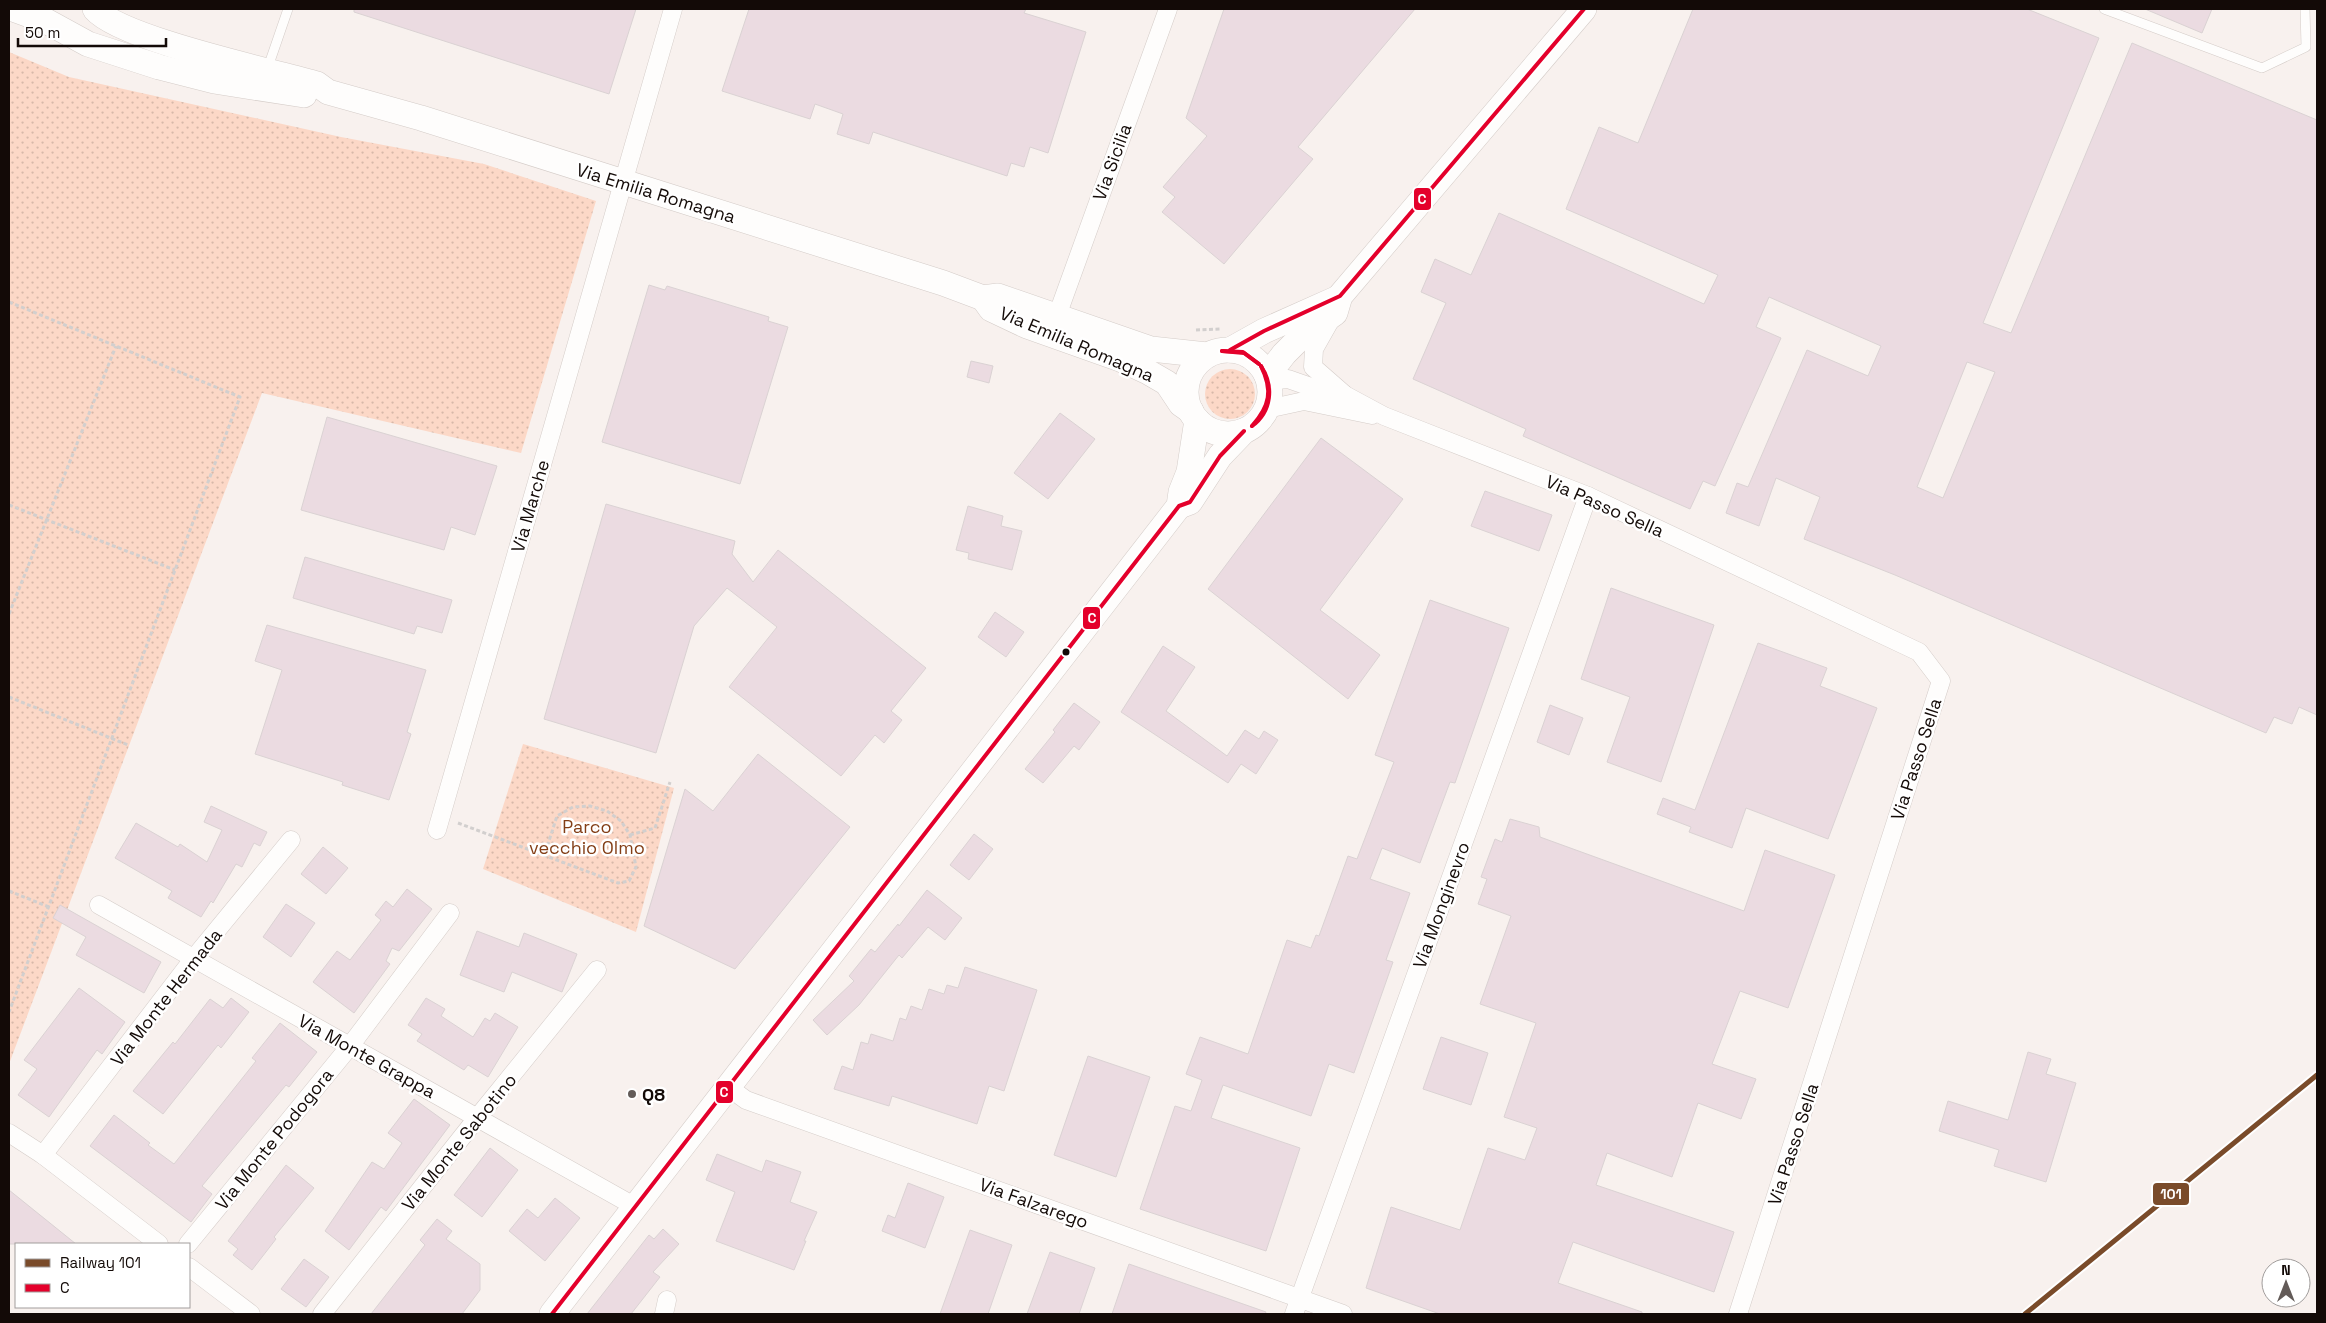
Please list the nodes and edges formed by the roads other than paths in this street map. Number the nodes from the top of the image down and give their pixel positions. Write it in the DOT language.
graph roads {
  1 [pos="95,9"];
  2 [pos="288,9"];
  3 [pos="673,9"];
  4 [pos="1168,9"];
  5 [pos="1584,9"];
  6 [pos="2104,9"];
  7 [pos="2305,9"];
  8 [pos="16,10"];
  9 [pos="267,70"];
  10 [pos="328,92"];
  11 [pos="623,183"];
  12 [pos="983,298"];
  13 [pos="1338,304"];
  14 [pos="1057,316"];
  15 [pos="1220,345"];
  16 [pos="1268,378"];
  17 [pos="1345,395"];
  18 [pos="1267,409"];
  19 [pos="1194,416"];
  20 [pos="1384,416"];
  21 [pos="1244,431"];
  22 [pos="1588,496"];
  23 [pos="1179,506"];
  24 [pos="439,824"];
  25 [pos="291,840"];
  26 [pos="99,905"];
  27 [pos="450,913"];
  28 [pos="194,958"];
  29 [pos="597,970"];
  30 [pos="350,1046"];
  31 [pos="728,1087"];
  32 [pos="477,1118"];
  33 [pos="9,1133"];
  34 [pos="42,1155"];
  35 [pos="634,1206"];
  36 [pos="158,1243"];
  37 [pos="189,1243"];
  38 [pos="190,1268"];
  39 [pos="1297,1307"];
  40 [pos="552,1313"];
  41 [pos="251,1314"];
  42 [pos="322,1314"];
  43 [pos="1343,1314"];
  44 [pos="1738,1314"];
  1 -- 9 [label="street, Via Emilia Romagna"];
  2 -- 9 [label="lane"];
  3 -- 11 [label="street, Via Marche"];
  4 -- 14 [label="street, Via Sicilia"];
  5 -- 13 [label="street"];
  6 -- 7 [label="lane"];
  8 -- 10 [label="street, Via Emilia Romagna"];
  9 -- 10 [label="street, Via Emilia Romagna"];
  10 -- 11 [label="street, Via Emilia Romagna"];
  11 -- 12 [label="street, Via Emilia Romagna"];
  11 -- 24 [label="street, Via Marche"];
  12 -- 14 [label="street, Via Emilia Romagna"];
  12 -- 19 [label="street, Via Emilia Romagna"];
  13 -- 15 [label="street"];
  13 -- 16 [label="street"];
  13 -- 17 [label="street, Via Passo Sella"];
  14 -- 15 [label="street, Via Emilia Romagna"];
  15 -- 16 [label="street"];
  15 -- 19 [label="street"];
  16 -- 17 [label="street, Via Passo Sella"];
  16 -- 18 [label="street"];
  17 -- 20 [label="street, Via Passo Sella"];
  18 -- 20 [label="street, Via Passo Sella"];
  18 -- 21 [label="street"];
  19 -- 21 [label="street"];
  19 -- 23 [label="street"];
  20 -- 22 [label="street, Via Passo Sella"];
  21 -- 23 [label="street"];
  22 -- 39 [label="street, Via Monginevro"];
  22 -- 44 [label="street, Via Passo Sella"];
  23 -- 31 [label="street"];
  25 -- 28 [label="street, Via Monte Hermada"];
  26 -- 28 [label="street, Via Monte Grappa"];
  27 -- 30 [label="street, Via Monte Podogora"];
  28 -- 30 [label="street, Via Monte Grappa"];
  28 -- 34 [label="street, Via Monte Hermada"];
  29 -- 32 [label="street, Via Monte Sabotino"];
  30 -- 32 [label="street, Via Monte Grappa"];
  30 -- 37 [label="street, Via Monte Podogora"];
  31 -- 35 [label="street"];
  31 -- 39 [label="street, Via Falzarego"];
  32 -- 35 [label="street, Via Monte Grappa"];
  32 -- 42 [label="street, Via Monte Sabotino"];
  33 -- 34 [label="street"];
  34 -- 36 [label="street"];
  35 -- 40 [label="street"];
  38 -- 41 [label="street"];
  39 -- 43 [label="street, Via Falzarego"];
}
